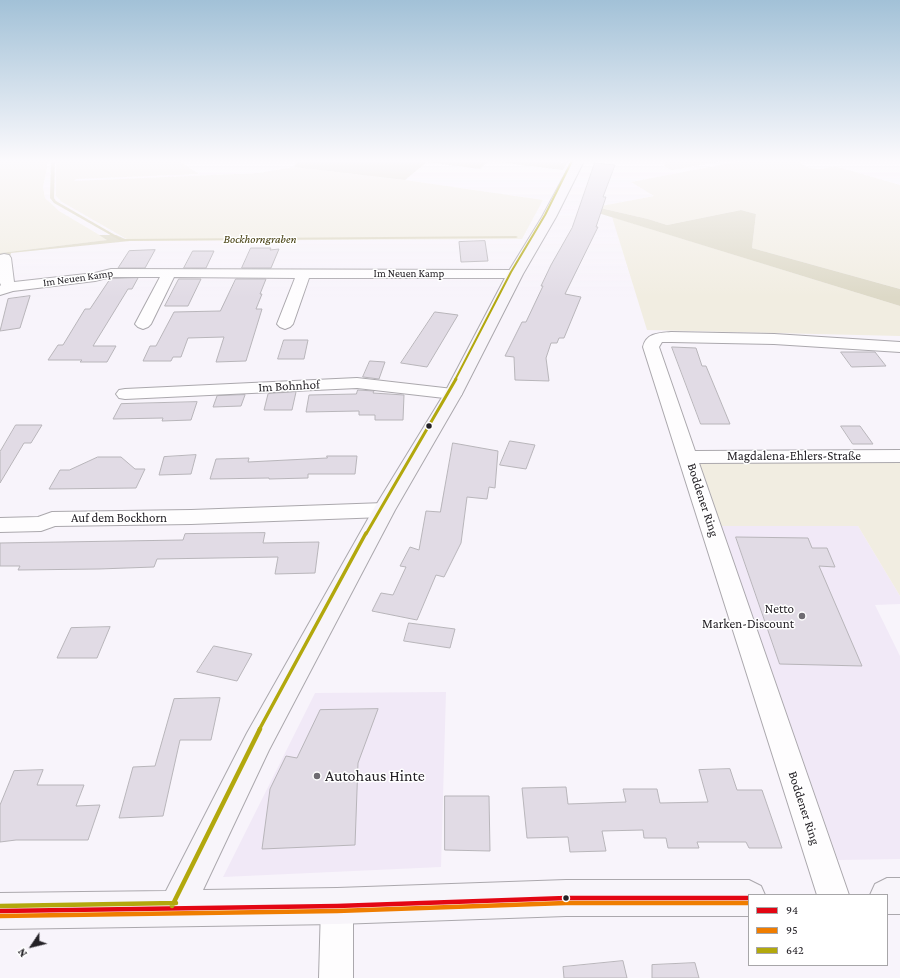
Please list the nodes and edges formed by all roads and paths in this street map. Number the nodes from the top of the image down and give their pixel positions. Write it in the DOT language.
graph roads {
  1 [pos="555,207"];
  2 [pos="4,258"];
  3 [pos="170,272"];
  4 [pos="304,274"];
  5 [pos="515,274"];
  6 [pos="5,289"];
  7 [pos="143,324"];
  8 [pos="285,324"];
  9 [pos="900,347"];
  10 [pos="126,394"];
  11 [pos="453,394"];
  12 [pos="900,456"];
  13 [pos="689,457"];
  14 [pos="384,510"];
  15 [pos="0,525"];
  16 [pos="833,894"];
  17 [pos="888,896"];
  18 [pos="900,896"];
  19 [pos="748,898"];
  20 [pos="337,906"];
  21 [pos="176,908"];
  22 [pos="0,910"];
  23 [pos="336,978"];
  1 -- 5 [label="street"];
  2 -- 6 [label="street, Im Neuen Kamp"];
  3 -- 4 [label="street, Im Neuen Kamp"];
  3 -- 6 [label="street, Im Neuen Kamp"];
  3 -- 7 [label="street"];
  4 -- 5 [label="street, Im Neuen Kamp"];
  4 -- 8 [label="street"];
  5 -- 11 [label="street"];
  9 -- 13 [label="street, Boddener Ring"];
  10 -- 11 [label="street, Im Bohnhof"];
  11 -- 14 [label="street"];
  12 -- 13 [label="street, Magdalena-Ehlers-Straße"];
  13 -- 16 [label="street, Boddener Ring"];
  14 -- 15 [label="street, Auf dem Bockhorn"];
  14 -- 21 [label="street"];
  17 -- 18 [label="street"];
  19 -- 20 [label="street"];
  20 -- 21 [label="street"];
  20 -- 23 [label="street"];
  21 -- 22 [label="street"];
}
